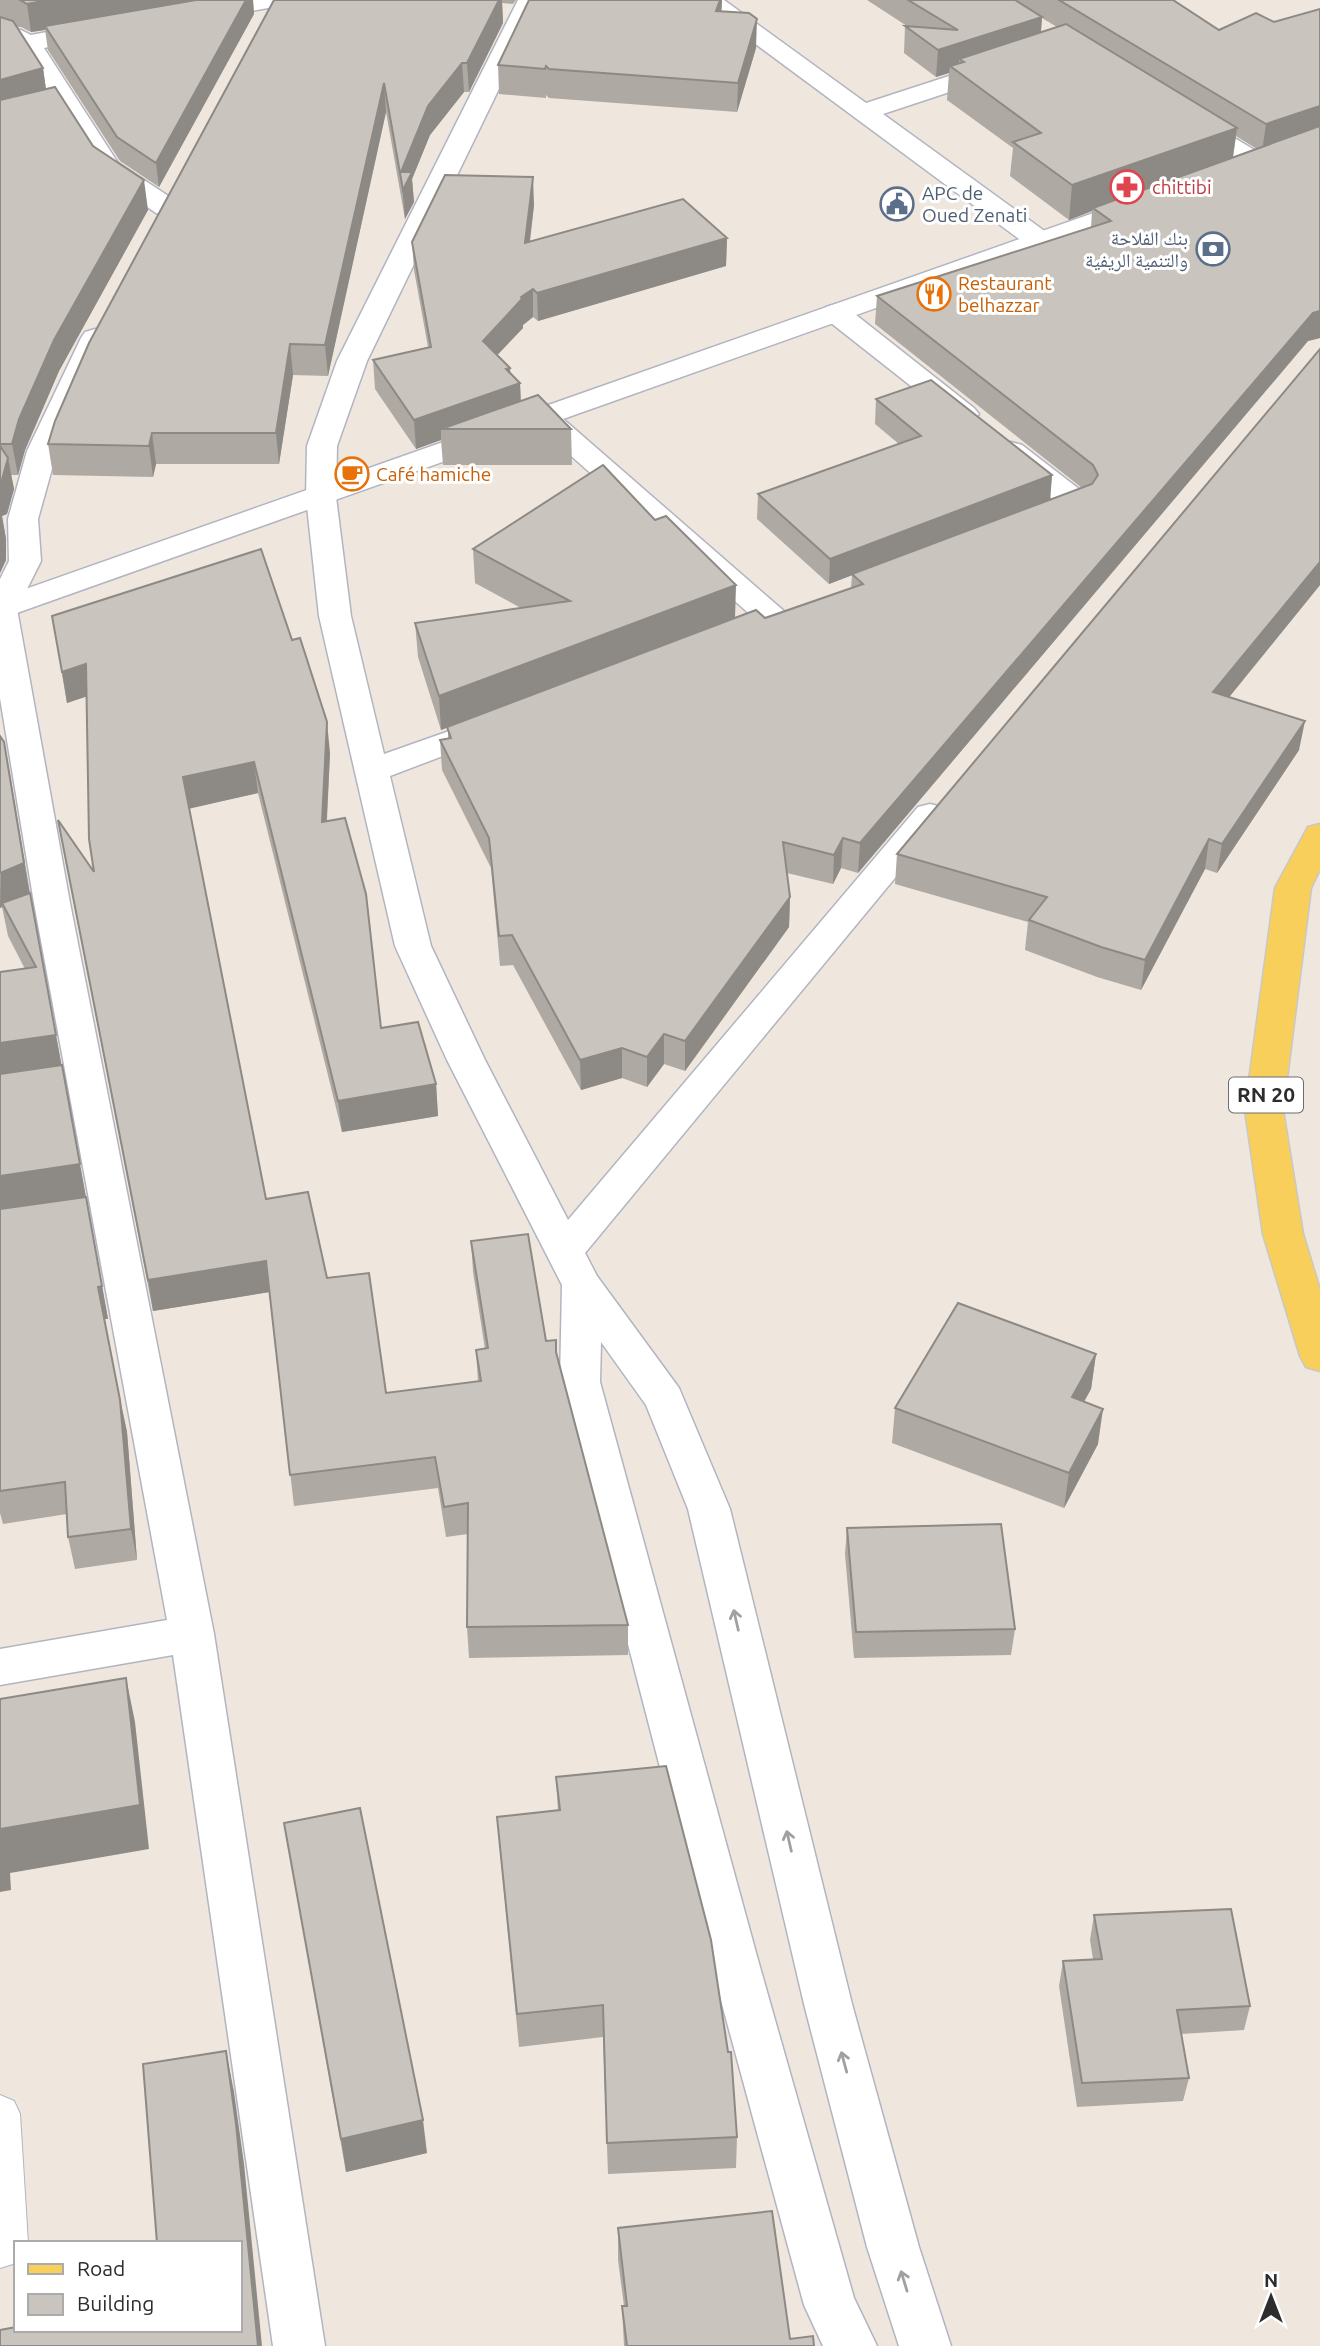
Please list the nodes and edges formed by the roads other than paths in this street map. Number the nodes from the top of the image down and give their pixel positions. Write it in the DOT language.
graph roads {
  1 [pos="708,0"];
  2 [pos="272,8"];
  3 [pos="516,10"];
  4 [pos="178,17"];
  5 [pos="124,26"];
  6 [pos="0,34"];
  7 [pos="28,43"];
  8 [pos="1015,63"];
  9 [pos="67,103"];
  10 [pos="1167,108"];
  11 [pos="40,110"];
  12 [pos="864,112"];
  13 [pos="1219,177"];
  14 [pos="1167,195"];
  15 [pos="166,206"];
  16 [pos="1040,241"];
  17 [pos="108,313"];
  18 [pos="836,313"];
  19 [pos="544,417"];
  20 [pos="321,497"];
  21 [pos="1014,528"];
  22 [pos="0,609"];
  23 [pos="773,619"];
  24 [pos="514,717"];
  25 [pos="372,771"];
  26 [pos="946,796"];
  27 [pos="1320,835"];
  28 [pos="573,1268"];
  29 [pos="1320,1356"];
  30 [pos="191,1634"];
  31 [pos="0,1667"];
  32 [pos="0,2114"];
  33 [pos="0,2248"];
  34 [pos="299,2346"];
  35 [pos="851,2346"];
  36 [pos="925,2346"];
  1 -- 12 [label="street"];
  2 -- 4 [label="street"];
  3 -- 20 [label="street"];
  5 -- 7 [label="street"];
  6 -- 7 [label="street"];
  7 -- 9 [label="street"];
  8 -- 12 [label="street"];
  9 -- 11 [label="street"];
  9 -- 15 [label="street"];
  10 -- 13 [label="street"];
  12 -- 16 [label="street"];
  14 -- 16 [label="street"];
  16 -- 18 [label="street"];
  17 -- 22 [label="street"];
  18 -- 19 [label="street"];
  18 -- 21 [label="street"];
  19 -- 20 [label="street"];
  19 -- 23 [label="street"];
  20 -- 22 [label="street"];
  20 -- 25 [label="street"];
  22 -- 30 [label="street"];
  24 -- 25 [label="street"];
  25 -- 28 [label="street"];
  26 -- 28 [label="street"];
  27 -- 29 [label="main road, RN 20"];
  28 -- 35 [label="street"];
  36 -- 28 [label="street, one-way"];
  30 -- 31 [label="street"];
  30 -- 34 [label="street"];
  32 -- 33 [label="lane"];
}
